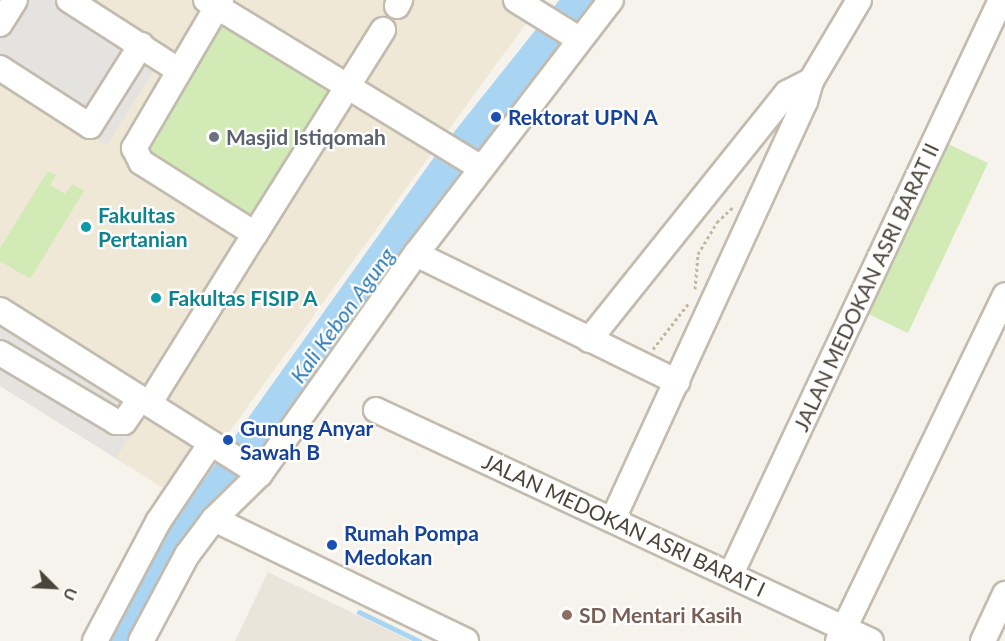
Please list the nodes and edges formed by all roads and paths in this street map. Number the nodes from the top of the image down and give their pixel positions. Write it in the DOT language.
graph roads {
  1 [pos="15,0"];
  2 [pos="69,0"];
  3 [pos="516,0"];
  4 [pos="611,0"];
  5 [pos="859,0"];
  6 [pos="1001,0"];
  7 [pos="214,2"];
  8 [pos="0,24"];
  9 [pos="382,30"];
  10 [pos="573,36"];
  11 [pos="141,45"];
  12 [pos="0,68"];
  13 [pos="178,70"];
  14 [pos="811,81"];
  15 [pos="349,85"];
  16 [pos="477,164"];
  17 [pos="255,234"];
  18 [pos="416,254"];
  19 [pos="1005,295"];
  20 [pos="689,303"];
  21 [pos="0,310"];
  22 [pos="588,340"];
  23 [pos="0,353"];
  24 [pos="641,364"];
  25 [pos="677,382"];
  26 [pos="145,402"];
  27 [pos="376,410"];
  28 [pos="216,446"];
  29 [pos="255,470"];
  30 [pos="214,519"];
  31 [pos="613,519"];
  32 [pos="731,574"];
  33 [pos="1005,594"];
  34 [pos="841,634"];
  35 [pos="95,641"];
  36 [pos="141,641"];
  37 [pos="466,641"];
  38 [pos="871,641"];
  39 [pos="982,641"];
  1 -- 8 [label="street"];
  2 -- 11 [label="street"];
  3 -- 10 [label="street"];
  4 -- 10 [label="street"];
  5 -- 14 [label="street"];
  6 -- 32 [label="street, JALAN MEDOKAN ASRI BARAT II"];
  7 -- 13 [label="street"];
  7 -- 15 [label="street"];
  9 -- 15 [label="street"];
  10 -- 16 [label="street"];
  11 -- 12 [label="street"];
  11 -- 13 [label="street"];
  13 -- 17 [label="street"];
  14 -- 22 [label="street"];
  14 -- 25 [label="street"];
  15 -- 16 [label="street"];
  15 -- 17 [label="street"];
  16 -- 18 [label="street"];
  17 -- 26 [label="street"];
  18 -- 22 [label="street"];
  18 -- 29 [label="street"];
  19 -- 34 [label="street"];
  20 -- 24 [label="path"];
  21 -- 26 [label="street"];
  22 -- 24 [label="street"];
  23 -- 26 [label="street"];
  24 -- 25 [label="street"];
  25 -- 31 [label="street"];
  26 -- 28 [label="street"];
  27 -- 31 [label="street, JALAN MEDOKAN ASRI BARAT I"];
  28 -- 29 [label="street"];
  28 -- 35 [label="street"];
  29 -- 30 [label="street"];
  30 -- 36 [label="street"];
  30 -- 37 [label="street"];
  31 -- 32 [label="street, JALAN MEDOKAN ASRI BARAT I"];
  32 -- 34 [label="street, JALAN MEDOKAN ASRI BARAT I"];
  33 -- 39 [label="street"];
  34 -- 38 [label="street, JALAN MEDOKAN ASRI BARAT I"];
}
